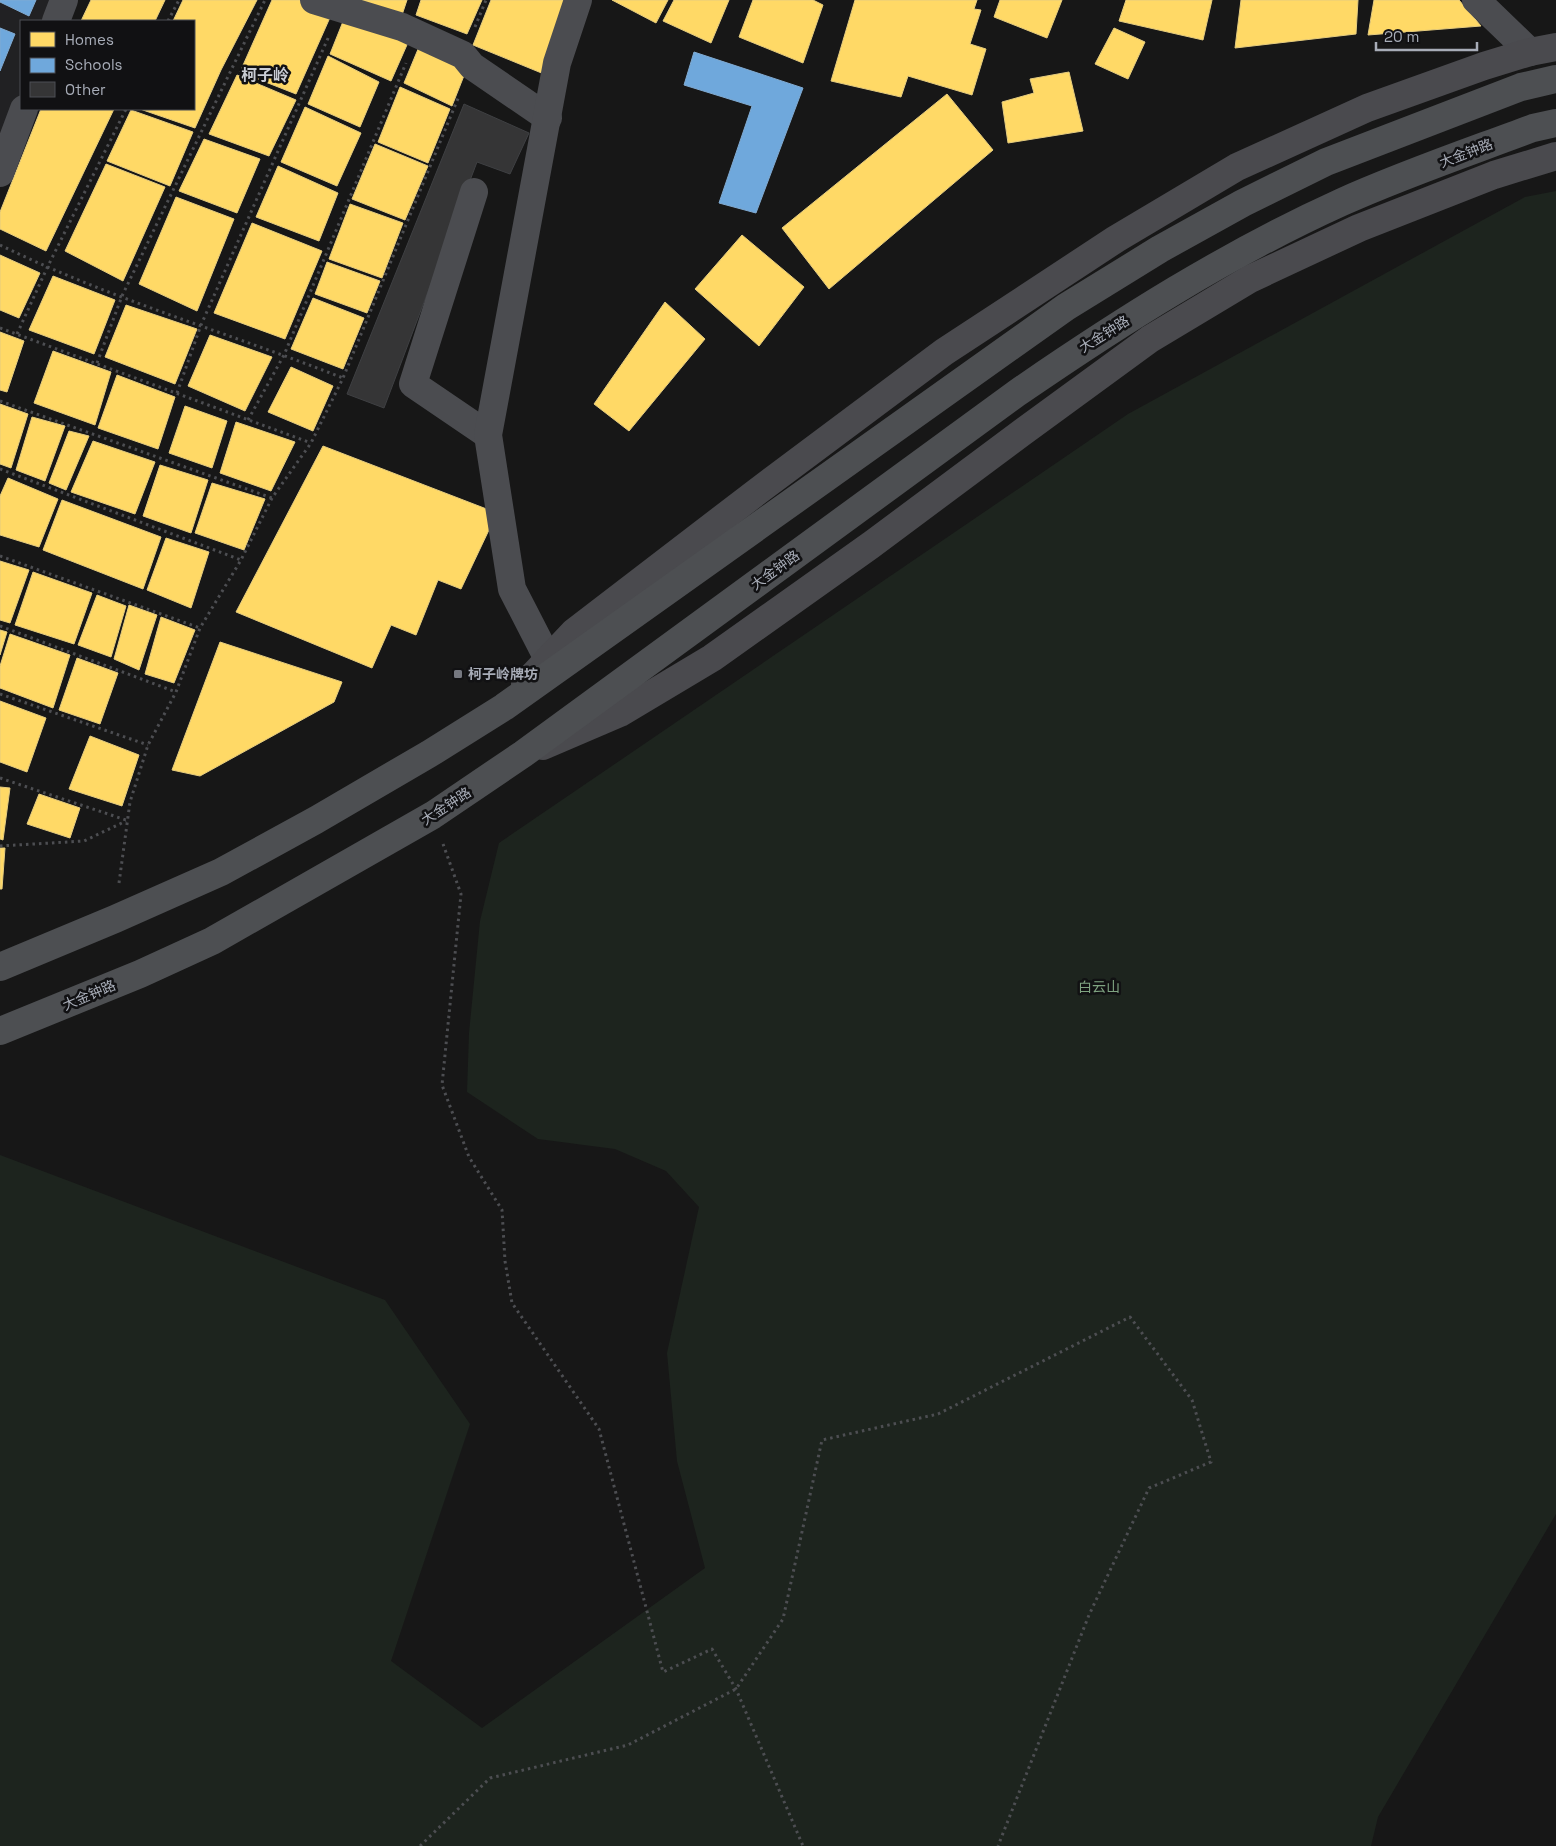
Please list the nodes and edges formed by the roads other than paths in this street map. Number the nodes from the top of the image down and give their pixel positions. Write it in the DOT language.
graph roads {
  1 [pos="64,0"];
  2 [pos="314,0"];
  3 [pos="578,0"];
  4 [pos="1476,0"];
  5 [pos="56,20"];
  6 [pos="1556,47"];
  7 [pos="1530,52"];
  8 [pos="1556,80"];
  9 [pos="24,110"];
  10 [pos="548,118"];
  11 [pos="1556,123"];
  12 [pos="1556,156"];
  13 [pos="0,173"];
  14 [pos="474,192"];
  15 [pos="488,435"];
  16 [pos="548,659"];
  17 [pos="504,706"];
  18 [pos="523,754"];
  19 [pos="0,967"];
  20 [pos="0,1031"];
  1 -- 5 [label="street"];
  2 -- 10 [label="street"];
  3 -- 10 [label="street"];
  4 -- 7 [label="street"];
  6 -- 7 [label="street"];
  7 -- 16 [label="street"];
  8 -- 17 [label="main road"];
  9 -- 13 [label="street"];
  10 -- 15 [label="street"];
  11 -- 18 [label="main road, 大金钟路"];
  12 -- 18 [label="street"];
  14 -- 15 [label="street"];
  15 -- 16 [label="street"];
  16 -- 17 [label="street"];
  17 -- 19 [label="main road"];
  18 -- 20 [label="main road, 大金钟路"];
}
